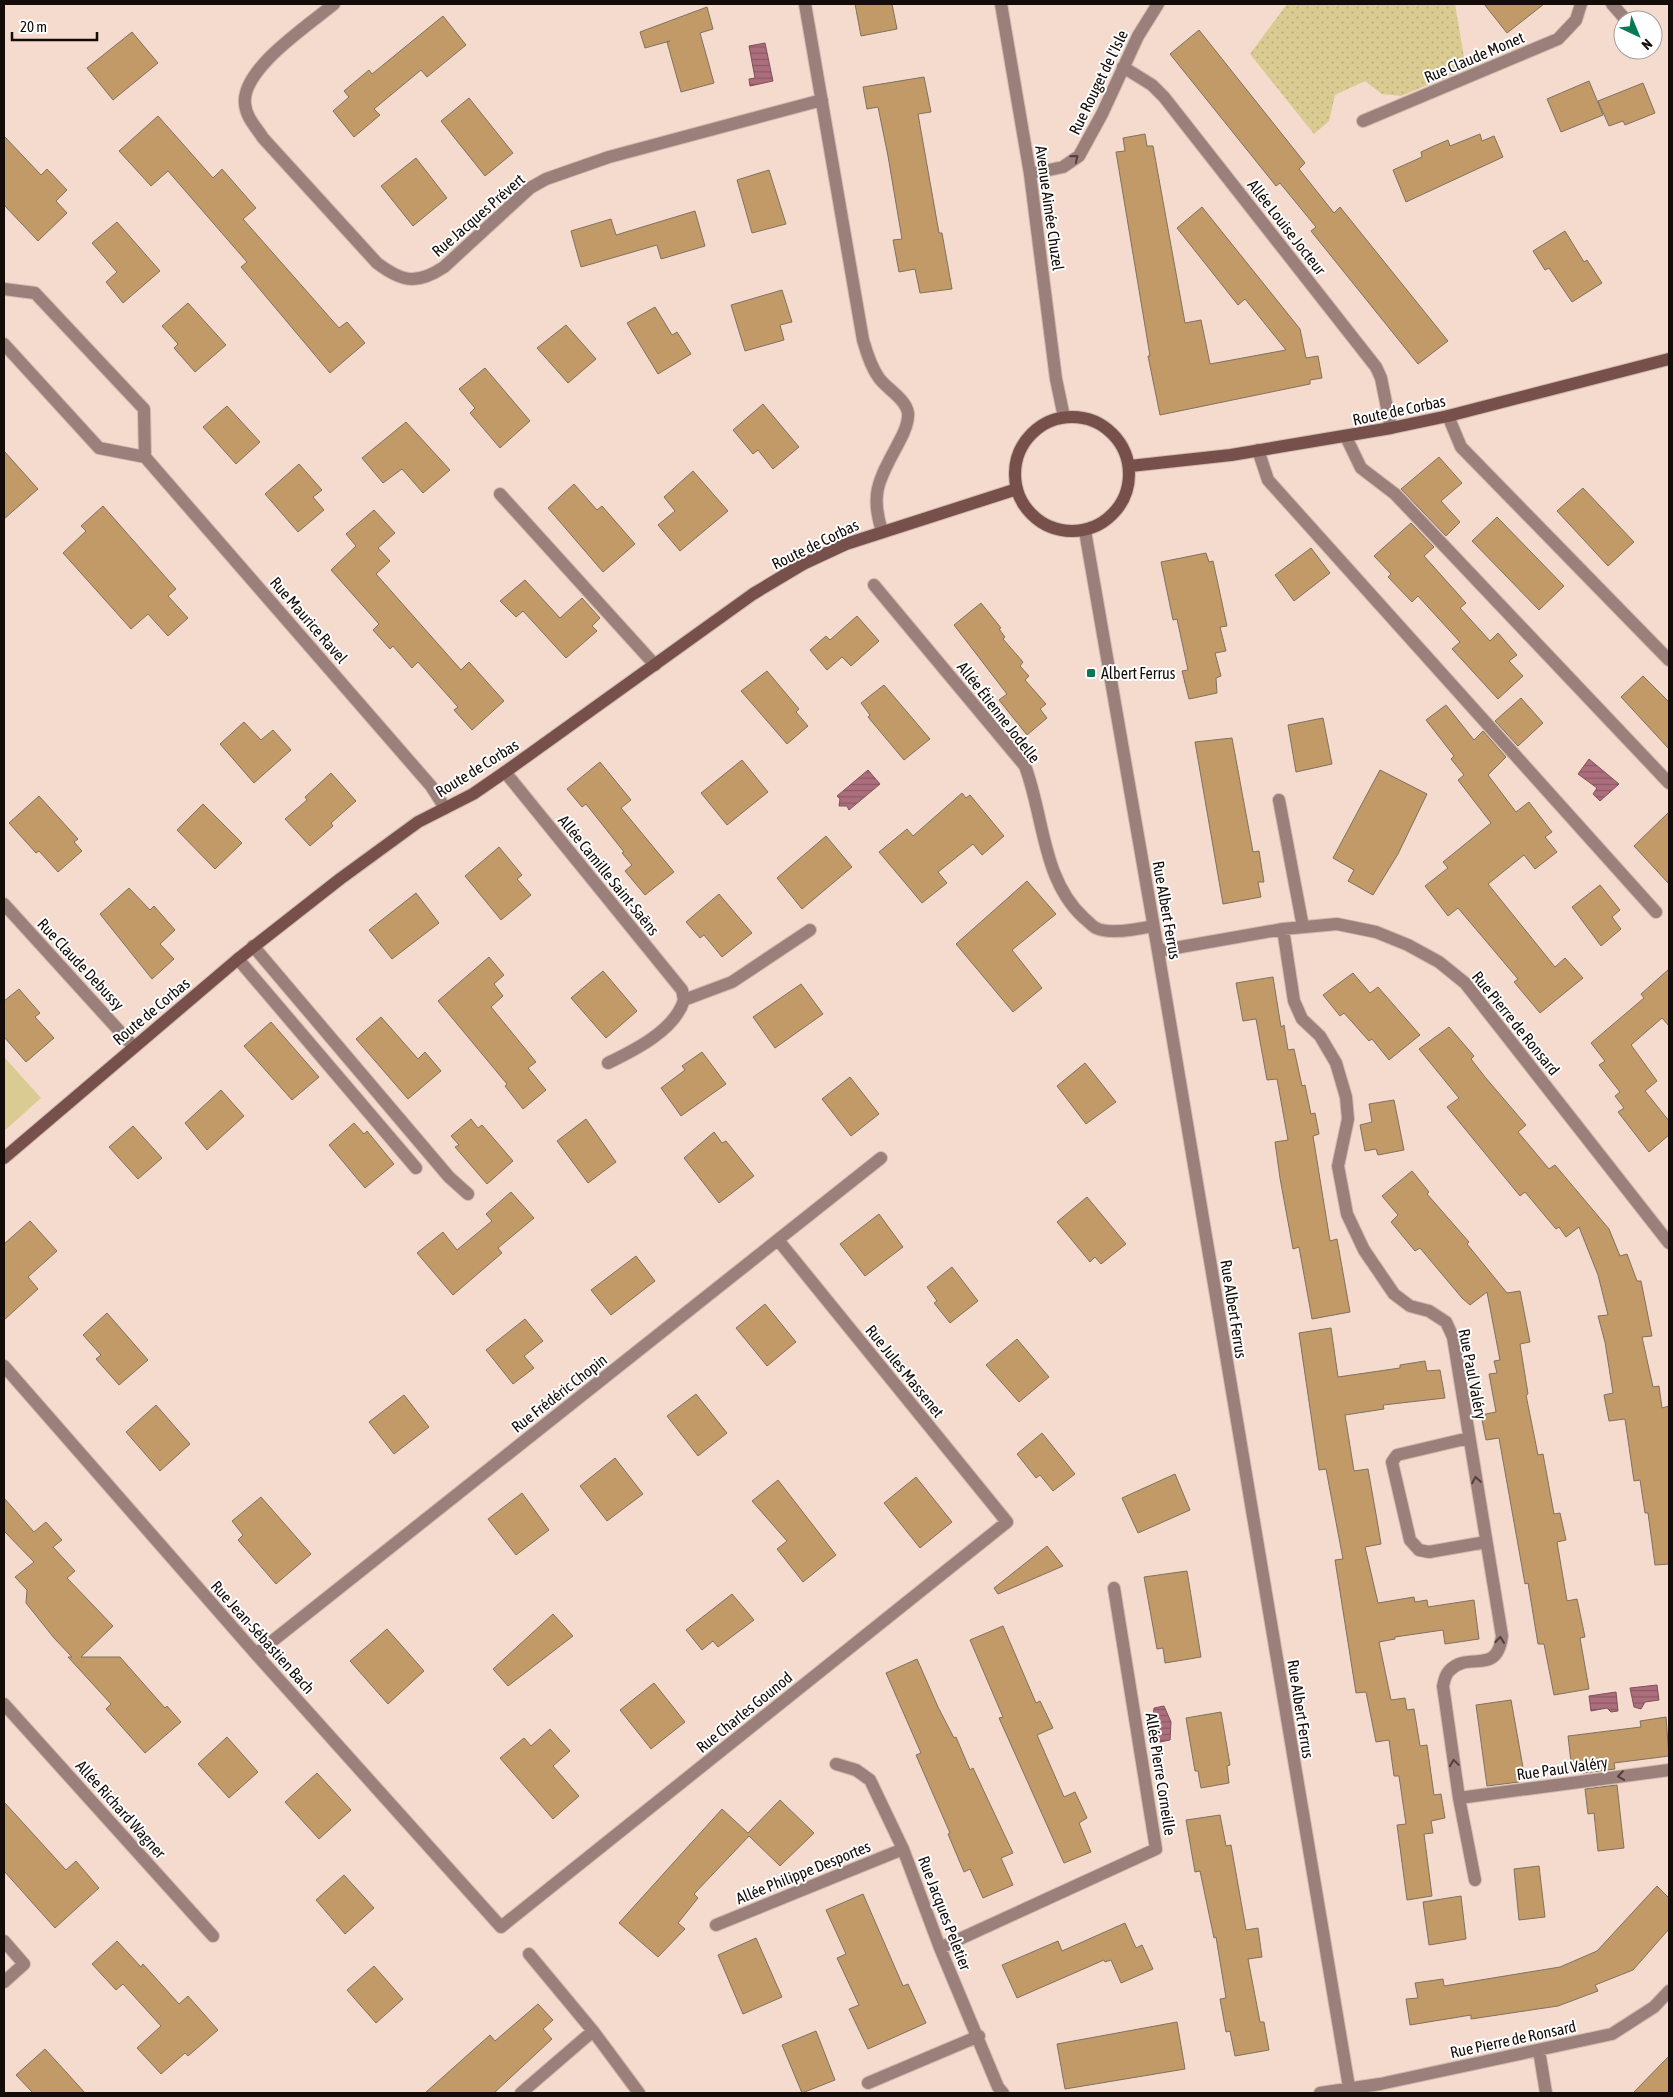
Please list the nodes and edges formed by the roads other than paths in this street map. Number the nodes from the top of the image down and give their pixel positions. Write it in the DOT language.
graph roads {
  1 [pos="334,4"];
  2 [pos="805,4"];
  3 [pos="1001,4"];
  4 [pos="1158,4"];
  5 [pos="1581,4"];
  6 [pos="1123,67"];
  7 [pos="822,100"];
  8 [pos="1363,121"];
  9 [pos="1030,174"];
  10 [pos="4,289"];
  11 [pos="4,344"];
  12 [pos="1669,359"];
  13 [pos="1448,416"];
  14 [pos="1064,417"];
  15 [pos="1392,428"];
  16 [pos="1346,437"];
  17 [pos="1258,450"];
  18 [pos="145,457"];
  19 [pos="1130,466"];
  20 [pos="1017,489"];
  21 [pos="500,494"];
  22 [pos="882,531"];
  23 [pos="1085,531"];
  24 [pos="874,585"];
  25 [pos="1669,660"];
  26 [pos="654,665"];
  27 [pos="505,772"];
  28 [pos="1669,783"];
  29 [pos="1279,800"];
  30 [pos="445,808"];
  31 [pos="4,904"];
  32 [pos="1656,912"];
  33 [pos="1153,926"];
  34 [pos="1303,927"];
  35 [pos="1283,929"];
  36 [pos="810,930"];
  37 [pos="253,946"];
  38 [pos="1158,950"];
  39 [pos="238,959"];
  40 [pos="684,1000"];
  41 [pos="133,1046"];
  42 [pos="608,1063"];
  43 [pos="4,1158"];
  44 [pos="881,1158"];
  45 [pos="416,1168"];
  46 [pos="468,1194"];
  47 [pos="778,1240"];
  48 [pos="1669,1243"];
  49 [pos="4,1366"];
  50 [pos="1469,1438"];
  51 [pos="1007,1522"];
  52 [pos="1486,1542"];
  53 [pos="1114,1588"];
  54 [pos="256,1654"];
  55 [pos="4,1704"];
  56 [pos="836,1764"];
  57 [pos="1669,1770"];
  58 [pos="1459,1798"];
  59 [pos="903,1849"];
  60 [pos="1474,1880"];
  61 [pos="716,1925"];
  62 [pos="501,1927"];
  63 [pos="213,1936"];
  64 [pos="4,1941"];
  65 [pos="940,1948"];
  66 [pos="529,1954"];
  67 [pos="4,1982"];
  68 [pos="1669,1991"];
  69 [pos="593,2031"];
  70 [pos="979,2036"];
  71 [pos="1539,2050"];
  72 [pos="868,2083"];
  73 [pos="1350,2091"];
  74 [pos="521,2093"];
  75 [pos="639,2093"];
  76 [pos="1004,2093"];
  77 [pos="1320,2093"];
  78 [pos="1546,2093"];
  1 -- 7 [label="street, Rue Jacques Prévert"];
  2 -- 7 [label="street"];
  3 -- 9 [label="street, Avenue Aimée Chuzel"];
  4 -- 6 [label="street, Rue Rouget de l'Isle"];
  5 -- 8 [label="street, Rue Claude Monet"];
  9 -- 6 [label="street, Rue Rouget de l'Isle, one-way"];
  6 -- 15 [label="street, Allée Louise Jocteur"];
  7 -- 22 [label="street"];
  9 -- 14 [label="street, Avenue Aimée Chuzel"];
  10 -- 18 [label="street"];
  11 -- 18 [label="street"];
  12 -- 13 [label="street, Route de Corbas"];
  13 -- 15 [label="street, Route de Corbas"];
  13 -- 25 [label="street"];
  14 -- 19 [label="street"];
  14 -- 20 [label="street"];
  15 -- 16 [label="street, Route de Corbas"];
  16 -- 17 [label="street, Route de Corbas"];
  16 -- 28 [label="street"];
  17 -- 19 [label="street, Route de Corbas"];
  17 -- 32 [label="street"];
  18 -- 30 [label="street, Rue Maurice Ravel"];
  19 -- 23 [label="street"];
  20 -- 22 [label="street, Route de Corbas"];
  20 -- 23 [label="street"];
  21 -- 26 [label="street"];
  22 -- 26 [label="street, Route de Corbas"];
  23 -- 33 [label="street, Rue Albert Ferrus"];
  24 -- 33 [label="street, Allée Étienne Jodelle"];
  26 -- 27 [label="street, Route de Corbas"];
  27 -- 30 [label="street, Route de Corbas"];
  27 -- 40 [label="street, Allée Camille Saint-Saëns"];
  29 -- 34 [label="street"];
  30 -- 37 [label="street, Route de Corbas"];
  31 -- 41 [label="street, Rue Claude Debussy"];
  33 -- 38 [label="street, Rue Albert Ferrus"];
  34 -- 35 [label="street, Rue Pierre de Ronsard"];
  34 -- 48 [label="street, Rue Pierre de Ronsard"];
  35 -- 38 [label="street, Rue Pierre de Ronsard"];
  35 -- 50 [label="street, Rue Paul Valéry"];
  36 -- 40 [label="street"];
  37 -- 39 [label="street, Route de Corbas"];
  37 -- 46 [label="street"];
  38 -- 73 [label="street, Rue Albert Ferrus"];
  39 -- 41 [label="street, Route de Corbas"];
  39 -- 45 [label="street"];
  40 -- 42 [label="street"];
  41 -- 43 [label="street, Route de Corbas"];
  44 -- 47 [label="street, Rue Frédéric Chopin"];
  47 -- 51 [label="street, Rue Jules Massenet"];
  47 -- 54 [label="street, Rue Frédéric Chopin"];
  49 -- 54 [label="street, Rue Jean-Sébastien Bach"];
  52 -- 50 [label="street, Rue Paul Valéry, one-way"];
  50 -- 52 [label="street, Rue Paul Valéry"];
  51 -- 62 [label="street, Rue Charles Gounod"];
  58 -- 52 [label="street, Rue Paul Valéry, one-way"];
  53 -- 65 [label="street, Allée Pierre Corneille"];
  54 -- 62 [label="street, Rue Jean-Sébastien Bach"];
  55 -- 63 [label="street, Allée Richard Wagner"];
  56 -- 59 [label="street, Rue Jacques Peletier"];
  57 -- 58 [label="street, Rue Paul Valéry, one-way"];
  58 -- 60 [label="street, Rue Paul Valéry"];
  59 -- 61 [label="street, Allée Philippe Desportes"];
  59 -- 65 [label="street, Rue Jacques Peletier"];
  64 -- 67 [label="street"];
  65 -- 70 [label="street, Rue Jacques Peletier"];
  66 -- 69 [label="street"];
  68 -- 71 [label="street, Rue Pierre de Ronsard"];
  69 -- 74 [label="street"];
  69 -- 75 [label="street"];
  70 -- 72 [label="street"];
  70 -- 76 [label="street, Rue Jacques Peletier"];
  71 -- 73 [label="street, Rue Pierre de Ronsard"];
  71 -- 78 [label="street"];
  73 -- 77 [label="street"];
}
